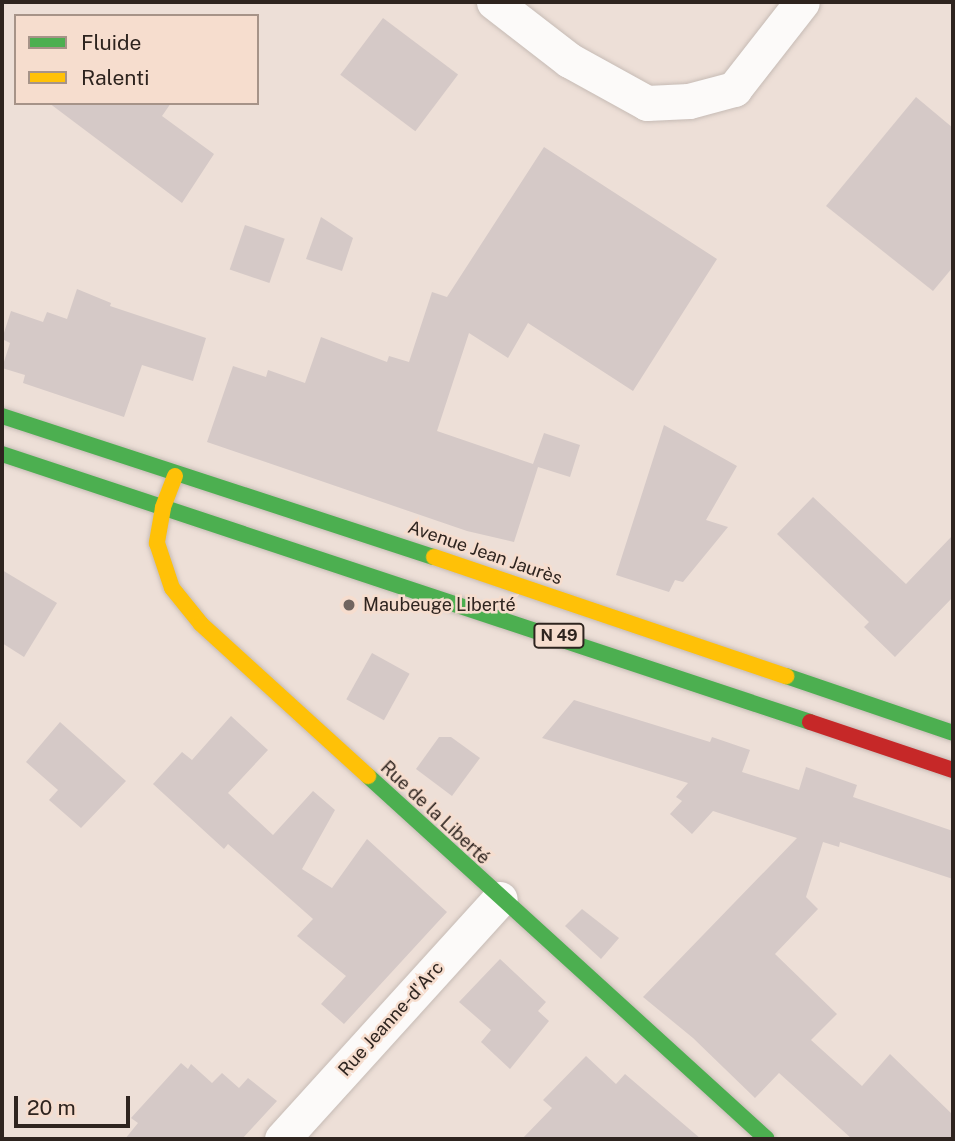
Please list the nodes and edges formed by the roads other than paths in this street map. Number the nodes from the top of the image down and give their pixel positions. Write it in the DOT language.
graph roads {
  1 [pos="494,2"];
  2 [pos="802,2"];
  3 [pos="2,416"];
  4 [pos="2,454"];
  5 [pos="176,474"];
  6 [pos="163,508"];
  7 [pos="953,733"];
  8 [pos="953,770"];
  9 [pos="500,899"];
  10 [pos="282,1139"];
  11 [pos="767,1139"];
  1 -- 2 [label="street"];
  3 -- 5 [label="main road, Avenue Jean Jaurès / N 49"];
  4 -- 6 [label="main road, N 49"];
  5 -- 6 [label="main road, Rue de la Liberté"];
  5 -- 7 [label="main road, Avenue Jean Jaurès / N 49"];
  6 -- 8 [label="main road, N 49"];
  6 -- 9 [label="main road, Rue de la Liberté"];
  9 -- 10 [label="street, Rue Jeanne-d'Arc"];
  9 -- 11 [label="main road, Rue de la Liberté"];
}
